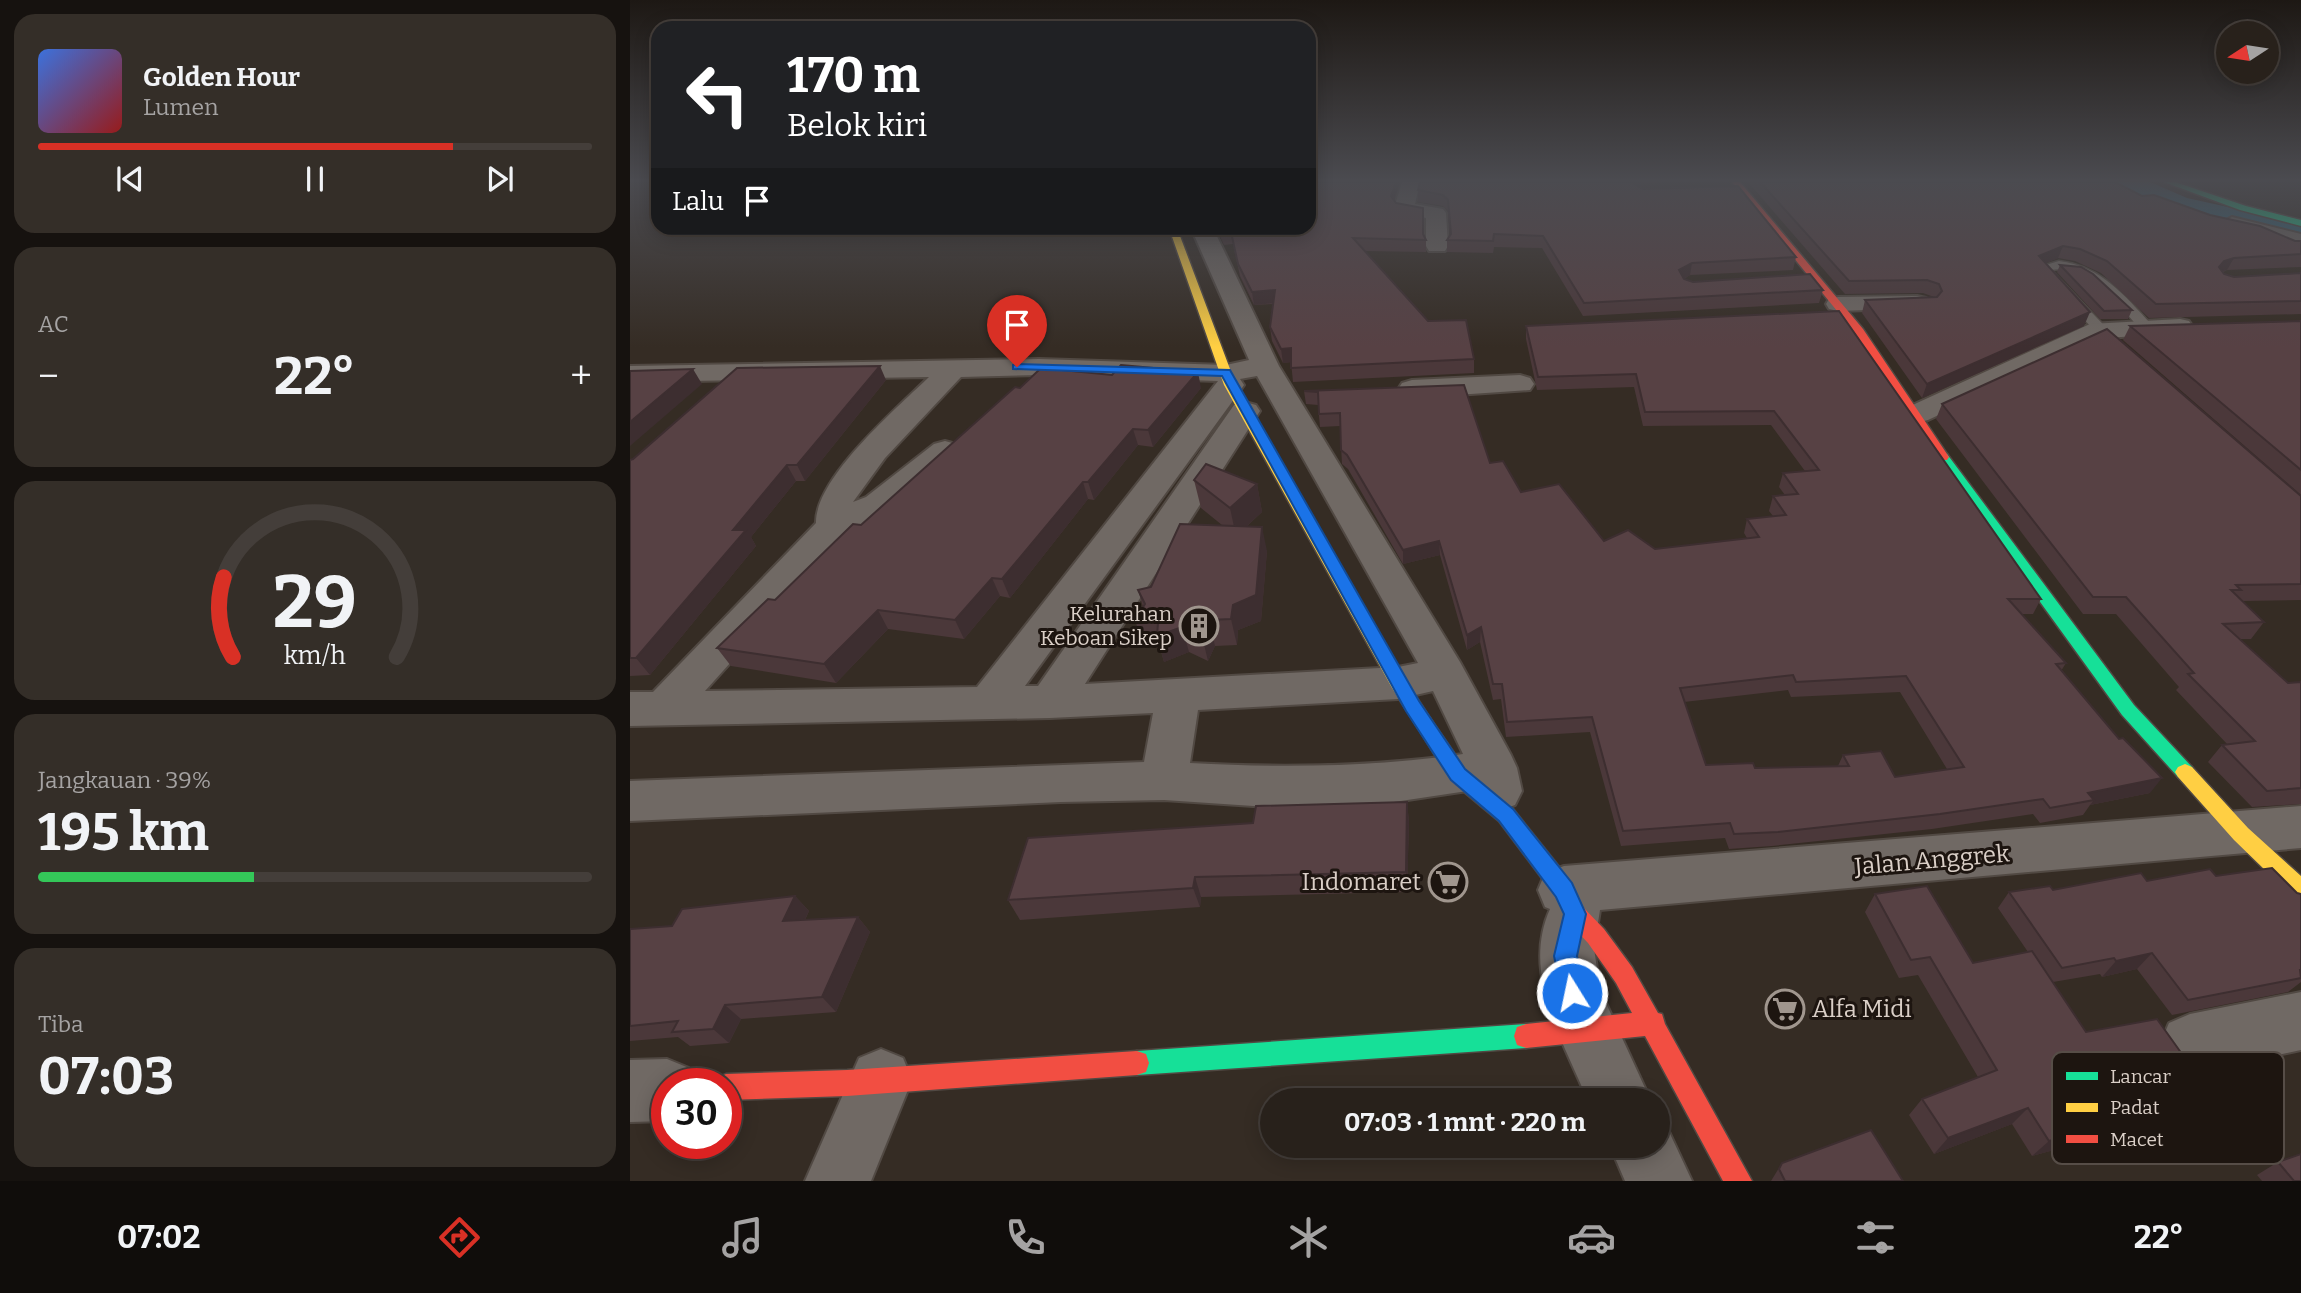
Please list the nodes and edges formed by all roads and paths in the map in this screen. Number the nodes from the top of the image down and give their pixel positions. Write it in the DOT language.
graph roads {
  1 [pos="1176,237"];
  2 [pos="1207,237"];
  3 [pos="1437,237"];
  4 [pos="1782,237"];
  5 [pos="1437,246"];
  6 [pos="1817,278"];
  7 [pos="1792,279"];
  8 [pos="1923,303"];
  9 [pos="1833,310"];
  10 [pos="2204,326"];
  11 [pos="2147,328"];
  12 [pos="2099,330"];
  13 [pos="2129,356"];
  14 [pos="1039,367"];
  15 [pos="954,368"];
  16 [pos="740,370"];
  17 [pos="630,374"];
  18 [pos="1287,384"];
  19 [pos="1520,384"];
  20 [pos="1234,389"];
  21 [pos="1381,390"];
  22 [pos="1010,393"];
  23 [pos="700,405"];
  24 [pos="1917,414"];
  25 [pos="971,428"];
  26 [pos="834,525"];
  27 [pos="1444,673"];
  28 [pos="1398,683"];
  29 [pos="1178,695"];
  30 [pos="1050,702"];
  31 [pos="989,703"];
  32 [pos="647,709"];
  33 [pos="1164,781"];
  34 [pos="1484,784"];
  35 [pos="630,801"];
  36 [pos="2301,827"];
  37 [pos="2241,834"];
  38 [pos="2301,890"];
  39 [pos="1570,902"];
  40 [pos="2301,1021"];
  41 [pos="1653,1023"];
  42 [pos="1588,1032"];
  43 [pos="2190,1044"];
  44 [pos="880,1080"];
  45 [pos="742,1086"];
  46 [pos="1614,1088"];
  47 [pos="651,1090"];
  48 [pos="630,1091"];
  49 [pos="1648,1158"];
  50 [pos="838,1181"];
  51 [pos="1659,1181"];
  52 [pos="1738,1181"];
  1 -- 20 [label="street"];
  2 -- 18 [label="street"];
  3 -- 5 [label="street"];
  4 -- 6 [label="street"];
  6 -- 7 [label="street"];
  6 -- 9 [label="street"];
  8 -- 9 [label="street"];
  9 -- 24 [label="street"];
  10 -- 11 [label="street"];
  11 -- 12 [label="street"];
  11 -- 12 [label="lane"];
  12 -- 13 [label="lane"];
  12 -- 24 [label="street"];
  14 -- 15 [label="street"];
  14 -- 20 [label="street"];
  14 -- 22 [label="street"];
  15 -- 16 [label="street"];
  15 -- 26 [label="street"];
  16 -- 17 [label="street"];
  16 -- 23 [label="street"];
  18 -- 20 [label="street"];
  18 -- 27 [label="street"];
  19 -- 21 [label="street"];
  20 -- 28 [label="street"];
  20 -- 30 [label="street"];
  20 -- 31 [label="street"];
  24 -- 37 [label="street"];
  25 -- 26 [label="street"];
  26 -- 32 [label="street"];
  27 -- 28 [label="street"];
  27 -- 34 [label="street"];
  28 -- 29 [label="street"];
  28 -- 34 [label="street"];
  29 -- 30 [label="street"];
  29 -- 33 [label="street"];
  30 -- 31 [label="street"];
  31 -- 32 [label="street"];
  33 -- 34 [label="street"];
  33 -- 35 [label="street"];
  34 -- 39 [label="street"];
  36 -- 37 [label="street, Jalan Anggrek"];
  37 -- 38 [label="street"];
  37 -- 39 [label="street, Jalan Anggrek"];
  39 -- 41 [label="street"];
  39 -- 42 [label="street"];
  40 -- 43 [label="street"];
  41 -- 42 [label="street"];
  41 -- 52 [label="street"];
  42 -- 44 [label="street"];
  42 -- 46 [label="street"];
  44 -- 45 [label="street"];
  44 -- 50 [label="street"];
  47 -- 48 [label="street"];
  49 -- 51 [label="street"];
}
